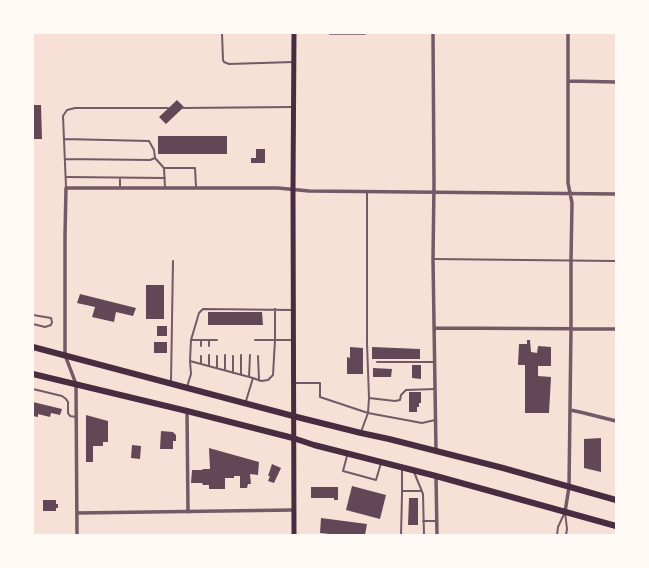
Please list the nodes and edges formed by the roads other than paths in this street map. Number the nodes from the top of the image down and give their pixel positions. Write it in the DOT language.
graph roads {
  1 [pos="222,33"];
  2 [pos="294,33"];
  3 [pos="330,33"];
  4 [pos="365,33"];
  5 [pos="433,33"];
  6 [pos="568,33"];
  7 [pos="294,62"];
  8 [pos="568,81"];
  9 [pos="616,82"];
  10 [pos="294,107"];
  11 [pos="168,108"];
  12 [pos="182,108"];
  13 [pos="64,139"];
  14 [pos="155,158"];
  15 [pos="65,159"];
  16 [pos="164,168"];
  17 [pos="66,177"];
  18 [pos="120,178"];
  19 [pos="165,178"];
  20 [pos="66,188"];
  21 [pos="120,188"];
  22 [pos="165,188"];
  23 [pos="196,188"];
  24 [pos="293,190"];
  25 [pos="367,191"];
  26 [pos="434,192"];
  27 [pos="570,193"];
  28 [pos="616,194"];
  29 [pos="434,259"];
  30 [pos="571,260"];
  31 [pos="616,260"];
  32 [pos="173,262"];
  33 [pos="275,309"];
  34 [pos="293,310"];
  35 [pos="33,315"];
  36 [pos="33,324"];
  37 [pos="434,328"];
  38 [pos="571,329"];
  39 [pos="616,329"];
  40 [pos="191,340"];
  41 [pos="201,340"];
  42 [pos="209,340"];
  43 [pos="217,340"];
  44 [pos="276,340"];
  45 [pos="293,340"];
  46 [pos="258,344"];
  47 [pos="33,346"];
  48 [pos="201,346"];
  49 [pos="209,346"];
  50 [pos="65,355"];
  51 [pos="209,355"];
  52 [pos="225,355"];
  53 [pos="241,355"];
  54 [pos="250,355"];
  55 [pos="201,356"];
  56 [pos="217,356"];
  57 [pos="233,356"];
  58 [pos="258,356"];
  59 [pos="190,361"];
  60 [pos="377,362"];
  61 [pos="435,362"];
  62 [pos="201,364"];
  63 [pos="209,366"];
  64 [pos="217,368"];
  65 [pos="225,371"];
  66 [pos="233,373"];
  67 [pos="33,374"];
  68 [pos="241,375"];
  69 [pos="251,378"];
  70 [pos="258,380"];
  71 [pos="293,383"];
  72 [pos="76,384"];
  73 [pos="171,384"];
  74 [pos="187,388"];
  75 [pos="33,389"];
  76 [pos="435,389"];
  77 [pos="369,398"];
  78 [pos="246,403"];
  79 [pos="570,410"];
  80 [pos="187,411"];
  81 [pos="368,413"];
  82 [pos="293,416"];
  83 [pos="76,417"];
  84 [pos="435,420"];
  85 [pos="616,422"];
  86 [pos="361,433"];
  87 [pos="293,438"];
  88 [pos="436,451"];
  89 [pos="348,454"];
  90 [pos="381,462"];
  91 [pos="402,468"];
  92 [pos="414,471"];
  93 [pos="436,476"];
  94 [pos="569,486"];
  95 [pos="402,491"];
  96 [pos="421,491"];
  97 [pos="616,500"];
  98 [pos="293,510"];
  99 [pos="188,512"];
  100 [pos="564,512"];
  101 [pos="77,513"];
  102 [pos="423,521"];
  103 [pos="437,521"];
  104 [pos="616,526"];
  105 [pos="77,535"];
  106 [pos="294,535"];
  107 [pos="401,535"];
  108 [pos="424,535"];
  109 [pos="437,535"];
  110 [pos="557,535"];
  111 [pos="566,535"];
  1 -- 7 [label="lane"];
  2 -- 7 [label="main road"];
  3 -- 4 [label="street"];
  5 -- 26 [label="street"];
  6 -- 8 [label="street"];
  7 -- 10 [label="main road"];
  8 -- 9 [label="street"];
  8 -- 27 [label="street"];
  10 -- 12 [label="lane"];
  10 -- 24 [label="main road"];
  11 -- 13 [label="lane"];
  13 -- 14 [label="lane"];
  13 -- 15 [label="lane"];
  14 -- 15 [label="lane"];
  14 -- 16 [label="lane"];
  15 -- 17 [label="lane"];
  16 -- 19 [label="lane"];
  16 -- 23 [label="lane"];
  17 -- 18 [label="lane"];
  17 -- 20 [label="lane"];
  18 -- 19 [label="lane"];
  18 -- 21 [label="lane"];
  19 -- 22 [label="lane"];
  20 -- 21 [label="street"];
  20 -- 50 [label="street"];
  21 -- 22 [label="street"];
  22 -- 23 [label="street"];
  23 -- 24 [label="street"];
  24 -- 25 [label="street"];
  24 -- 34 [label="main road"];
  25 -- 26 [label="street"];
  25 -- 77 [label="lane"];
  26 -- 27 [label="street"];
  26 -- 29 [label="street"];
  27 -- 28 [label="street"];
  27 -- 30 [label="street"];
  29 -- 30 [label="lane"];
  29 -- 37 [label="street"];
  30 -- 31 [label="lane"];
  30 -- 38 [label="street"];
  32 -- 73 [label="lane"];
  33 -- 34 [label="lane"];
  33 -- 40 [label="lane"];
  33 -- 44 [label="lane"];
  34 -- 45 [label="main road"];
  35 -- 36 [label="lane"];
  37 -- 38 [label="street"];
  37 -- 61 [label="street"];
  38 -- 39 [label="street"];
  38 -- 79 [label="street"];
  40 -- 41 [label="lane"];
  40 -- 59 [label="lane"];
  41 -- 42 [label="lane"];
  41 -- 48 [label="lane"];
  42 -- 43 [label="lane"];
  42 -- 49 [label="lane"];
  44 -- 45 [label="lane"];
  44 -- 46 [label="lane"];
  44 -- 70 [label="lane"];
  45 -- 71 [label="main road"];
  47 -- 50 [label="highway"];
  50 -- 72 [label="street"];
  50 -- 73 [label="highway"];
  51 -- 63 [label="lane"];
  52 -- 65 [label="lane"];
  53 -- 68 [label="lane"];
  54 -- 69 [label="lane"];
  55 -- 62 [label="lane"];
  56 -- 64 [label="lane"];
  57 -- 66 [label="lane"];
  58 -- 70 [label="lane"];
  59 -- 62 [label="lane"];
  59 -- 74 [label="lane"];
  60 -- 61 [label="lane"];
  61 -- 76 [label="street"];
  62 -- 63 [label="lane"];
  63 -- 64 [label="lane"];
  64 -- 65 [label="lane"];
  65 -- 66 [label="lane"];
  66 -- 68 [label="lane"];
  67 -- 72 [label="highway"];
  68 -- 69 [label="lane"];
  69 -- 70 [label="lane"];
  69 -- 78 [label="lane"];
  71 -- 81 [label="lane"];
  71 -- 82 [label="main road"];
  72 -- 80 [label="highway"];
  72 -- 83 [label="street"];
  73 -- 74 [label="highway"];
  74 -- 78 [label="highway"];
  75 -- 83 [label="lane"];
  76 -- 77 [label="lane"];
  76 -- 84 [label="street"];
  77 -- 81 [label="lane"];
  78 -- 82 [label="highway"];
  79 -- 85 [label="street"];
  79 -- 94 [label="street"];
  80 -- 87 [label="highway"];
  80 -- 99 [label="street"];
  81 -- 84 [label="lane"];
  81 -- 86 [label="lane"];
  82 -- 86 [label="highway"];
  82 -- 87 [label="main road"];
  83 -- 101 [label="street"];
  84 -- 88 [label="street"];
  86 -- 88 [label="highway"];
  87 -- 89 [label="highway"];
  87 -- 98 [label="main road"];
  88 -- 94 [label="highway"];
  89 -- 90 [label="highway"];
  89 -- 90 [label="lane"];
  90 -- 91 [label="highway"];
  91 -- 92 [label="highway"];
  91 -- 95 [label="lane"];
  92 -- 93 [label="highway"];
  92 -- 96 [label="lane"];
  93 -- 100 [label="highway"];
  93 -- 103 [label="street"];
  94 -- 97 [label="highway"];
  94 -- 100 [label="street"];
  95 -- 96 [label="lane"];
  95 -- 107 [label="lane"];
  96 -- 102 [label="lane"];
  98 -- 99 [label="street"];
  98 -- 106 [label="main road"];
  99 -- 101 [label="street"];
  100 -- 104 [label="highway"];
  100 -- 110 [label="lane"];
  100 -- 111 [label="lane"];
  101 -- 105 [label="street"];
  102 -- 103 [label="lane"];
  102 -- 108 [label="lane"];
  103 -- 109 [label="street"];
}
